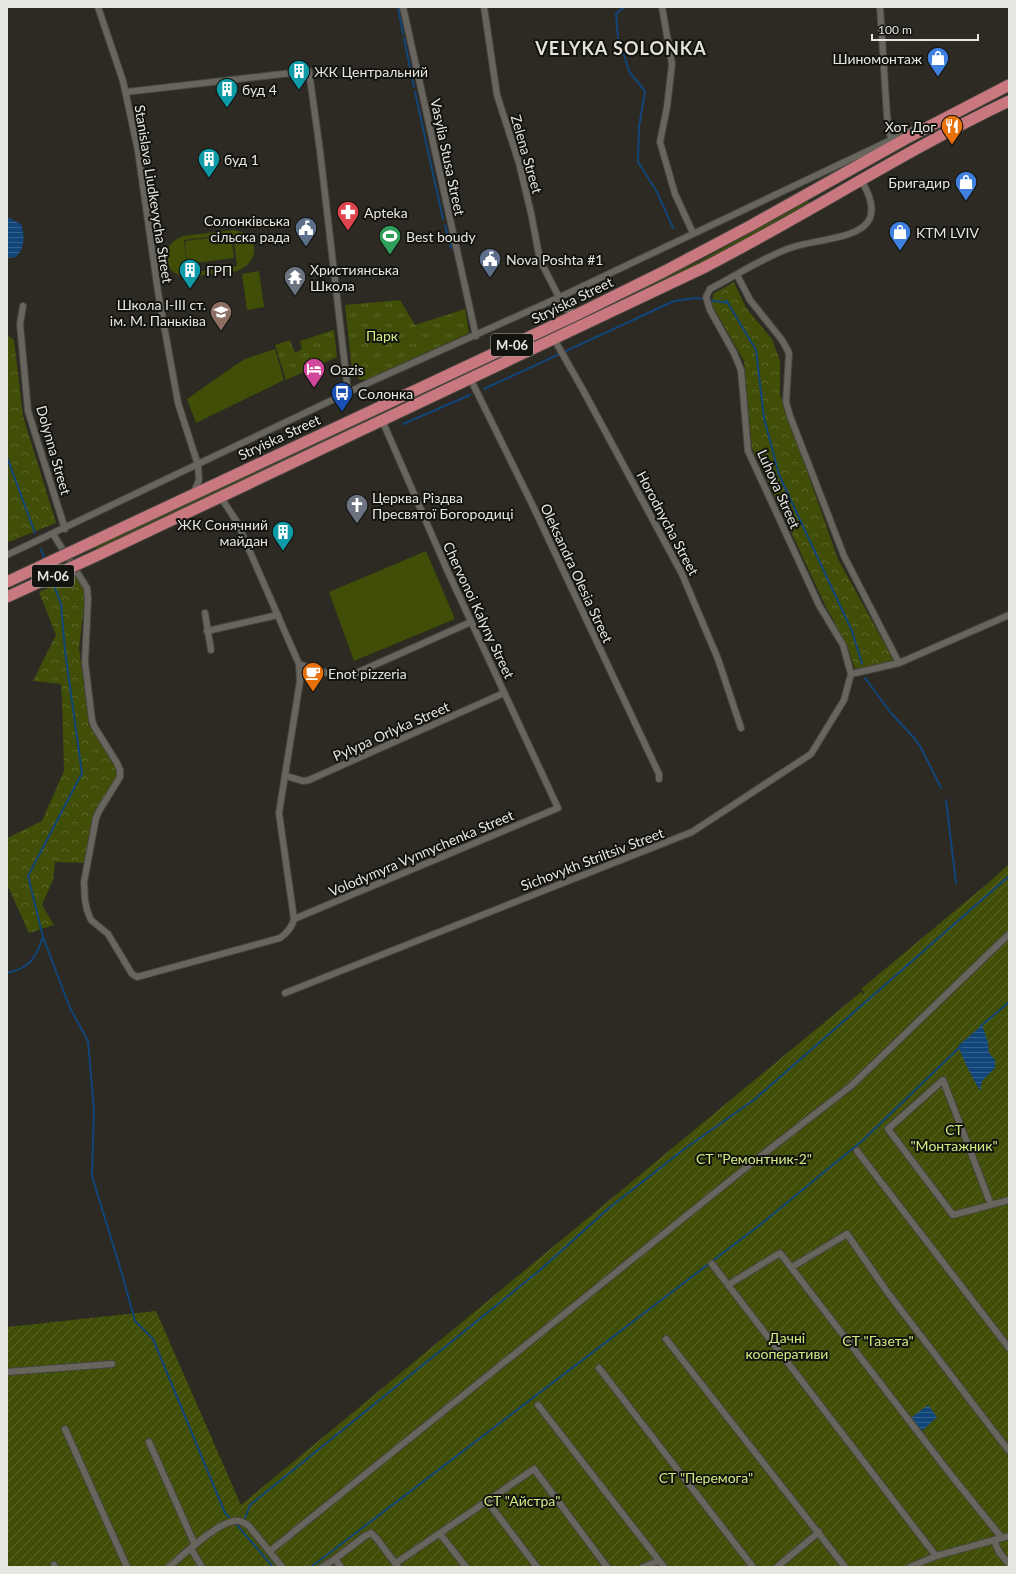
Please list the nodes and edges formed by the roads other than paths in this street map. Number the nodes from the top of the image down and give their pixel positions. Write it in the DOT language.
graph roads {
  1 [pos="98,7"];
  2 [pos="403,7"];
  3 [pos="484,7"];
  4 [pos="662,7"];
  5 [pos="880,7"];
  6 [pos="1009,85"];
  7 [pos="126,92"];
  8 [pos="1009,101"];
  9 [pos="924,130"];
  10 [pos="891,139"];
  11 [pos="861,180"];
  12 [pos="693,233"];
  13 [pos="737,275"];
  14 [pos="561,300"];
  15 [pos="22,306"];
  16 [pos="578,314"];
  17 [pos="556,325"];
  18 [pos="476,336"];
  19 [pos="554,339"];
  20 [pos="470,378"];
  21 [pos="348,392"];
  22 [pos="382,420"];
  23 [pos="198,465"];
  24 [pos="199,480"];
  25 [pos="218,483"];
  26 [pos="192,495"];
  27 [pos="220,496"];
  28 [pos="65,529"];
  29 [pos="54,534"];
  30 [pos="8,554"];
  31 [pos="7,582"];
  32 [pos="7,597"];
  33 [pos="205,613"];
  34 [pos="278,615"];
  35 [pos="1009,615"];
  36 [pos="471,622"];
  37 [pos="207,630"];
  38 [pos="211,650"];
  39 [pos="299,664"];
  40 [pos="899,664"];
  41 [pos="851,674"];
  42 [pos="504,693"];
  43 [pos="741,728"];
  44 [pos="286,776"];
  45 [pos="659,779"];
  46 [pos="558,808"];
  47 [pos="294,919"];
  48 [pos="1009,934"];
  49 [pos="285,993"];
  50 [pos="857,1151"];
  51 [pos="1009,1200"];
  52 [pos="991,1205"];
  53 [pos="712,1264"];
  54 [pos="792,1267"];
  55 [pos="728,1285"];
  56 [pos="666,1339"];
  57 [pos="1009,1348"];
  58 [pos="112,1364"];
  59 [pos="599,1368"];
  60 [pos="7,1372"];
  61 [pos="538,1405"];
  62 [pos="65,1429"];
  63 [pos="149,1442"];
  64 [pos="1009,1451"];
  65 [pos="487,1501"];
  66 [pos="819,1532"];
  67 [pos="440,1534"];
  68 [pos="1009,1536"];
  69 [pos="1002,1538"];
  70 [pos="994,1540"];
  71 [pos="193,1547"];
  72 [pos="270,1551"];
  73 [pos="936,1556"];
  74 [pos="335,1559"];
  75 [pos="659,1561"];
  76 [pos="926,1564"];
  77 [pos="1009,1564"];
  78 [pos="397,1565"];
  79 [pos="128,1567"];
  80 [pos="169,1567"];
  81 [pos="202,1567"];
  82 [pos="282,1567"];
  83 [pos="322,1567"];
  84 [pos="341,1567"];
  85 [pos="466,1567"];
  86 [pos="537,1567"];
  87 [pos="607,1567"];
  88 [pos="642,1567"];
  89 [pos="664,1567"];
  90 [pos="753,1567"];
  91 [pos="776,1567"];
  92 [pos="845,1567"];
  93 [pos="910,1567"];
  1 -- 7 [label="street, Stanislava Liudkevycha Street"];
  2 -- 18 [label="street, Vasylia Stusa Street"];
  3 -- 14 [label="street, Zelena Street"];
  4 -- 12 [label="street"];
  5 -- 10 [label="street"];
  6 -- 9 [label="highway, Stryiska Street / М-06"];
  7 -- 21 [label="street"];
  7 -- 23 [label="street, Stanislava Liudkevycha Street"];
  8 -- 11 [label="highway, Stryiska Street / М-06"];
  9 -- 10 [label="street"];
  9 -- 16 [label="highway, Stryiska Street / М-06"];
  10 -- 12 [label="street"];
  11 -- 13 [label="street, Luhova Street"];
  11 -- 19 [label="highway, Stryiska Street / М-06"];
  12 -- 14 [label="street"];
  13 -- 40 [label="street"];
  13 -- 41 [label="street, Luhova Street"];
  14 -- 16 [label="street"];
  14 -- 17 [label="street"];
  14 -- 18 [label="street"];
  15 -- 28 [label="street, Dolynna Street"];
  16 -- 17 [label="highway, Stryiska Street / М-06"];
  17 -- 25 [label="highway, Stryiska Street / М-06"];
  18 -- 21 [label="street"];
  19 -- 20 [label="highway, Stryiska Street / М-06"];
  19 -- 43 [label="street, Horodnycha Street"];
  20 -- 22 [label="highway, Stryiska Street / М-06"];
  20 -- 45 [label="street, Oleksandra Olesia Street"];
  21 -- 23 [label="street"];
  22 -- 27 [label="highway, Stryiska Street / М-06"];
  22 -- 36 [label="street, Chervonoi Kalyny Street"];
  23 -- 24 [label="street, Stanislava Liudkevycha Street"];
  23 -- 28 [label="street"];
  24 -- 25 [label="street"];
  24 -- 26 [label="street, Stanislava Liudkevycha Street"];
  25 -- 26 [label="highway, Stryiska Street / М-06"];
  26 -- 31 [label="highway, Stryiska Street / М-06, bridge"];
  27 -- 32 [label="highway, Stryiska Street / М-06, bridge"];
  27 -- 34 [label="street"];
  28 -- 29 [label="street"];
  29 -- 30 [label="street"];
  29 -- 47 [label="street"];
  33 -- 37 [label="street"];
  34 -- 37 [label="street"];
  34 -- 39 [label="street"];
  35 -- 40 [label="street"];
  36 -- 39 [label="street"];
  36 -- 42 [label="street, Chervonoi Kalyny Street"];
  37 -- 38 [label="street"];
  39 -- 44 [label="street"];
  40 -- 41 [label="street"];
  41 -- 49 [label="street, Sichovykh Striltsiv Street"];
  42 -- 44 [label="street, Pylypa Orlyka Street"];
  42 -- 46 [label="street, Chervonoi Kalyny Street"];
  44 -- 47 [label="street"];
  46 -- 47 [label="street, Volodymyra Vynnychenka Street"];
  48 -- 72 [label="street"];
  50 -- 57 [label="street"];
  51 -- 52 [label="street"];
  52 -- 52 [label="street"];
  53 -- 55 [label="street"];
  54 -- 55 [label="street"];
  54 -- 64 [label="street"];
  54 -- 69 [label="street"];
  55 -- 73 [label="street"];
  56 -- 66 [label="street"];
  58 -- 60 [label="street"];
  59 -- 90 [label="street"];
  61 -- 75 [label="street"];
  62 -- 79 [label="street"];
  63 -- 71 [label="street"];
  65 -- 67 [label="street"];
  65 -- 86 [label="street"];
  65 -- 87 [label="street"];
  66 -- 91 [label="street"];
  66 -- 92 [label="street"];
  67 -- 78 [label="street"];
  67 -- 85 [label="street"];
  68 -- 69 [label="street"];
  69 -- 70 [label="street"];
  70 -- 73 [label="street"];
  70 -- 77 [label="street"];
  71 -- 72 [label="street"];
  71 -- 80 [label="street"];
  71 -- 81 [label="street"];
  72 -- 82 [label="street"];
  73 -- 76 [label="street"];
  74 -- 78 [label="street"];
  74 -- 83 [label="street"];
  74 -- 84 [label="street"];
  75 -- 88 [label="street"];
  75 -- 89 [label="street"];
  76 -- 93 [label="street"];
}
